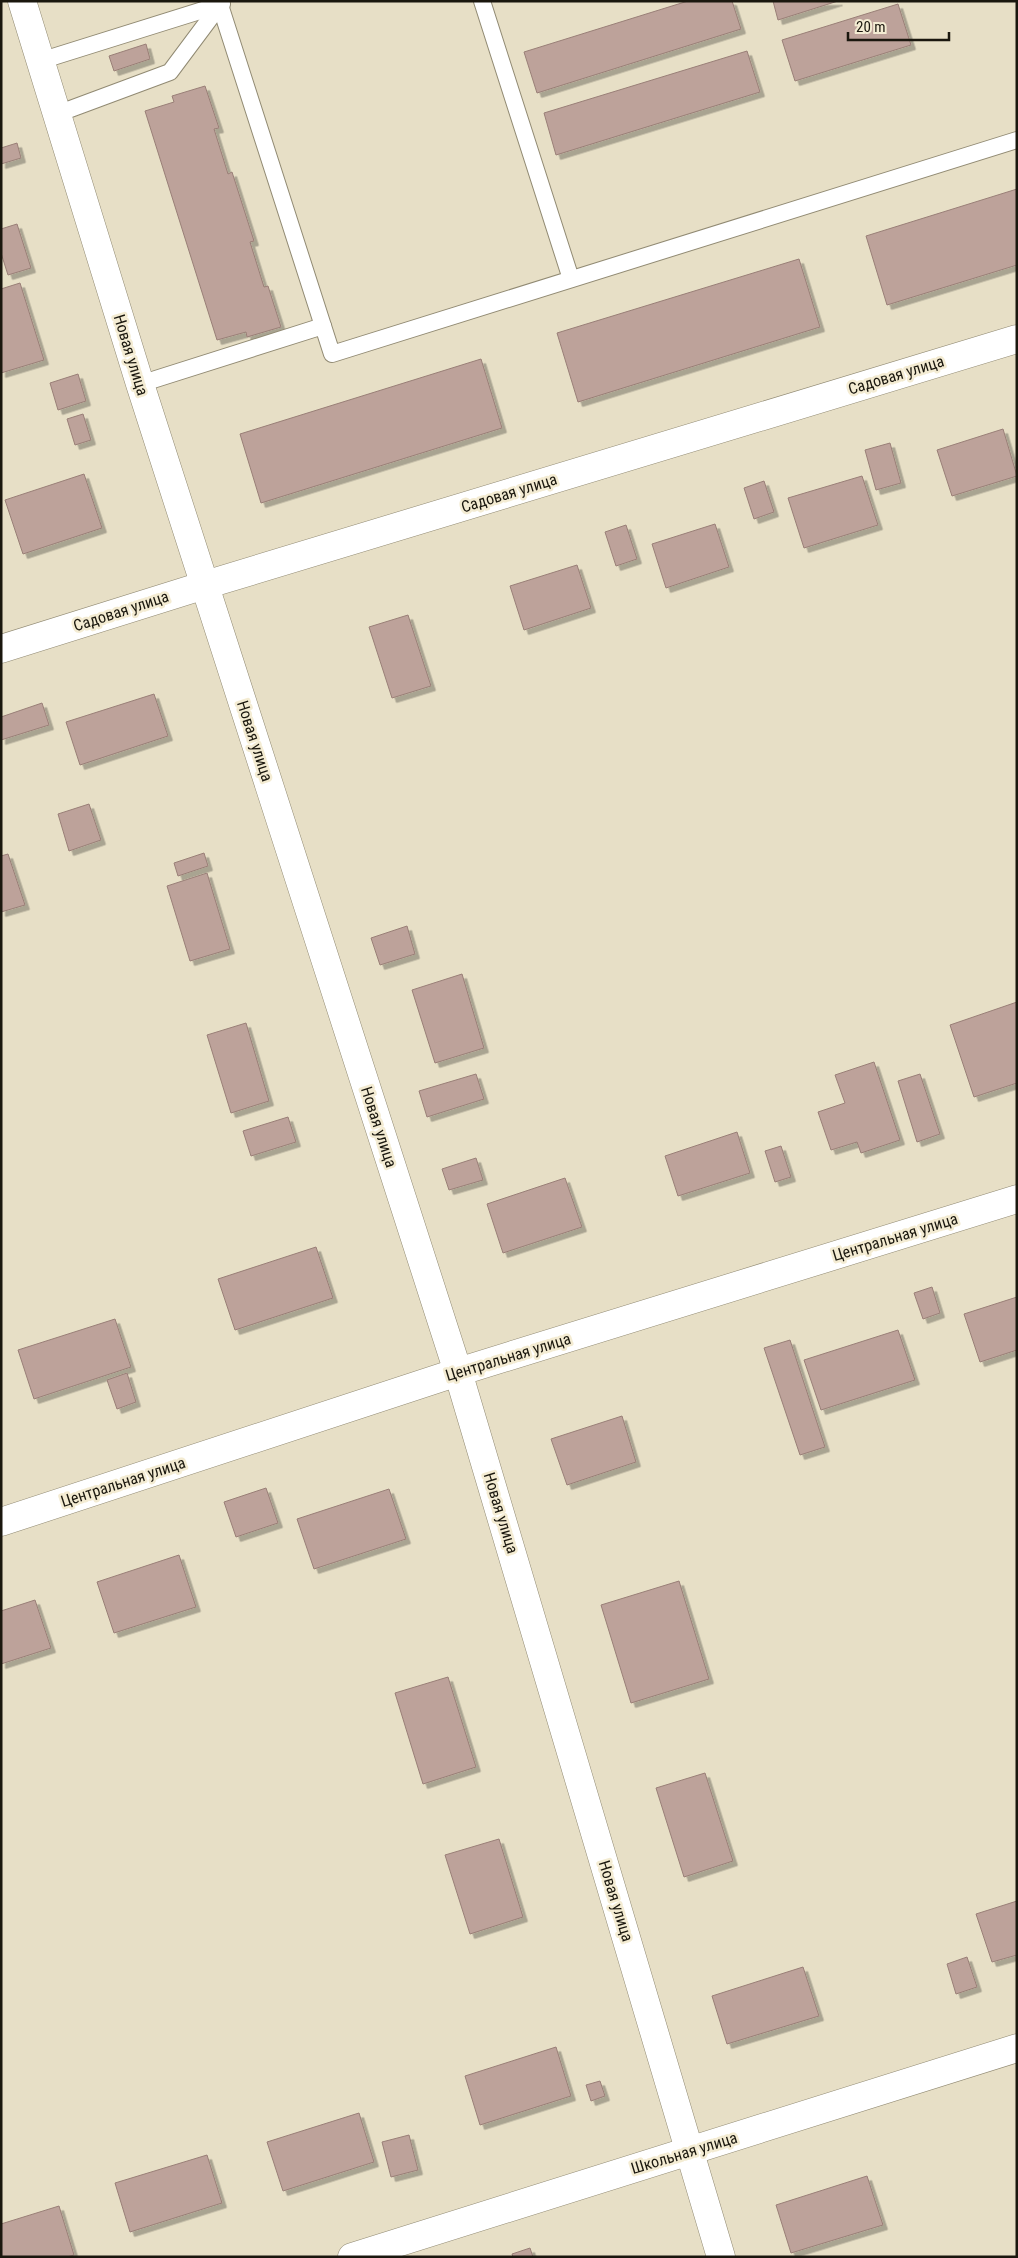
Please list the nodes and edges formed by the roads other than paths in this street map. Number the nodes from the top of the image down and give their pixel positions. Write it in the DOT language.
graph roads {
  1 [pos="22,1"];
  2 [pos="482,1"];
  3 [pos="225,3"];
  4 [pos="40,61"];
  5 [pos="57,114"];
  6 [pos="1017,140"];
  7 [pos="571,279"];
  8 [pos="323,326"];
  9 [pos="1017,339"];
  10 [pos="140,384"];
  11 [pos="205,585"];
  12 [pos="1,650"];
  13 [pos="1017,1199"];
  14 [pos="458,1372"];
  15 [pos="1,1522"];
  16 [pos="1017,2048"];
  17 [pos="690,2151"];
  18 [pos="352,2257"];
  19 [pos="720,2257"];
  1 -- 4 [label="street, Новая улица"];
  2 -- 7 [label="lane"];
  3 -- 4 [label="lane"];
  3 -- 5 [label="lane"];
  3 -- 8 [label="lane"];
  4 -- 5 [label="street, Новая улица"];
  5 -- 10 [label="street, Новая улица"];
  6 -- 7 [label="lane"];
  7 -- 8 [label="lane"];
  8 -- 10 [label="lane"];
  9 -- 11 [label="street, Садовая улица"];
  10 -- 11 [label="street, Новая улица"];
  11 -- 12 [label="street, Садовая улица"];
  11 -- 14 [label="street, Новая улица"];
  13 -- 14 [label="street, Центральная улица"];
  14 -- 15 [label="street, Центральная улица"];
  14 -- 17 [label="street, Новая улица"];
  16 -- 17 [label="street, Школьная улица"];
  17 -- 18 [label="street, Школьная улица"];
  17 -- 19 [label="street, Новая улица"];
}
